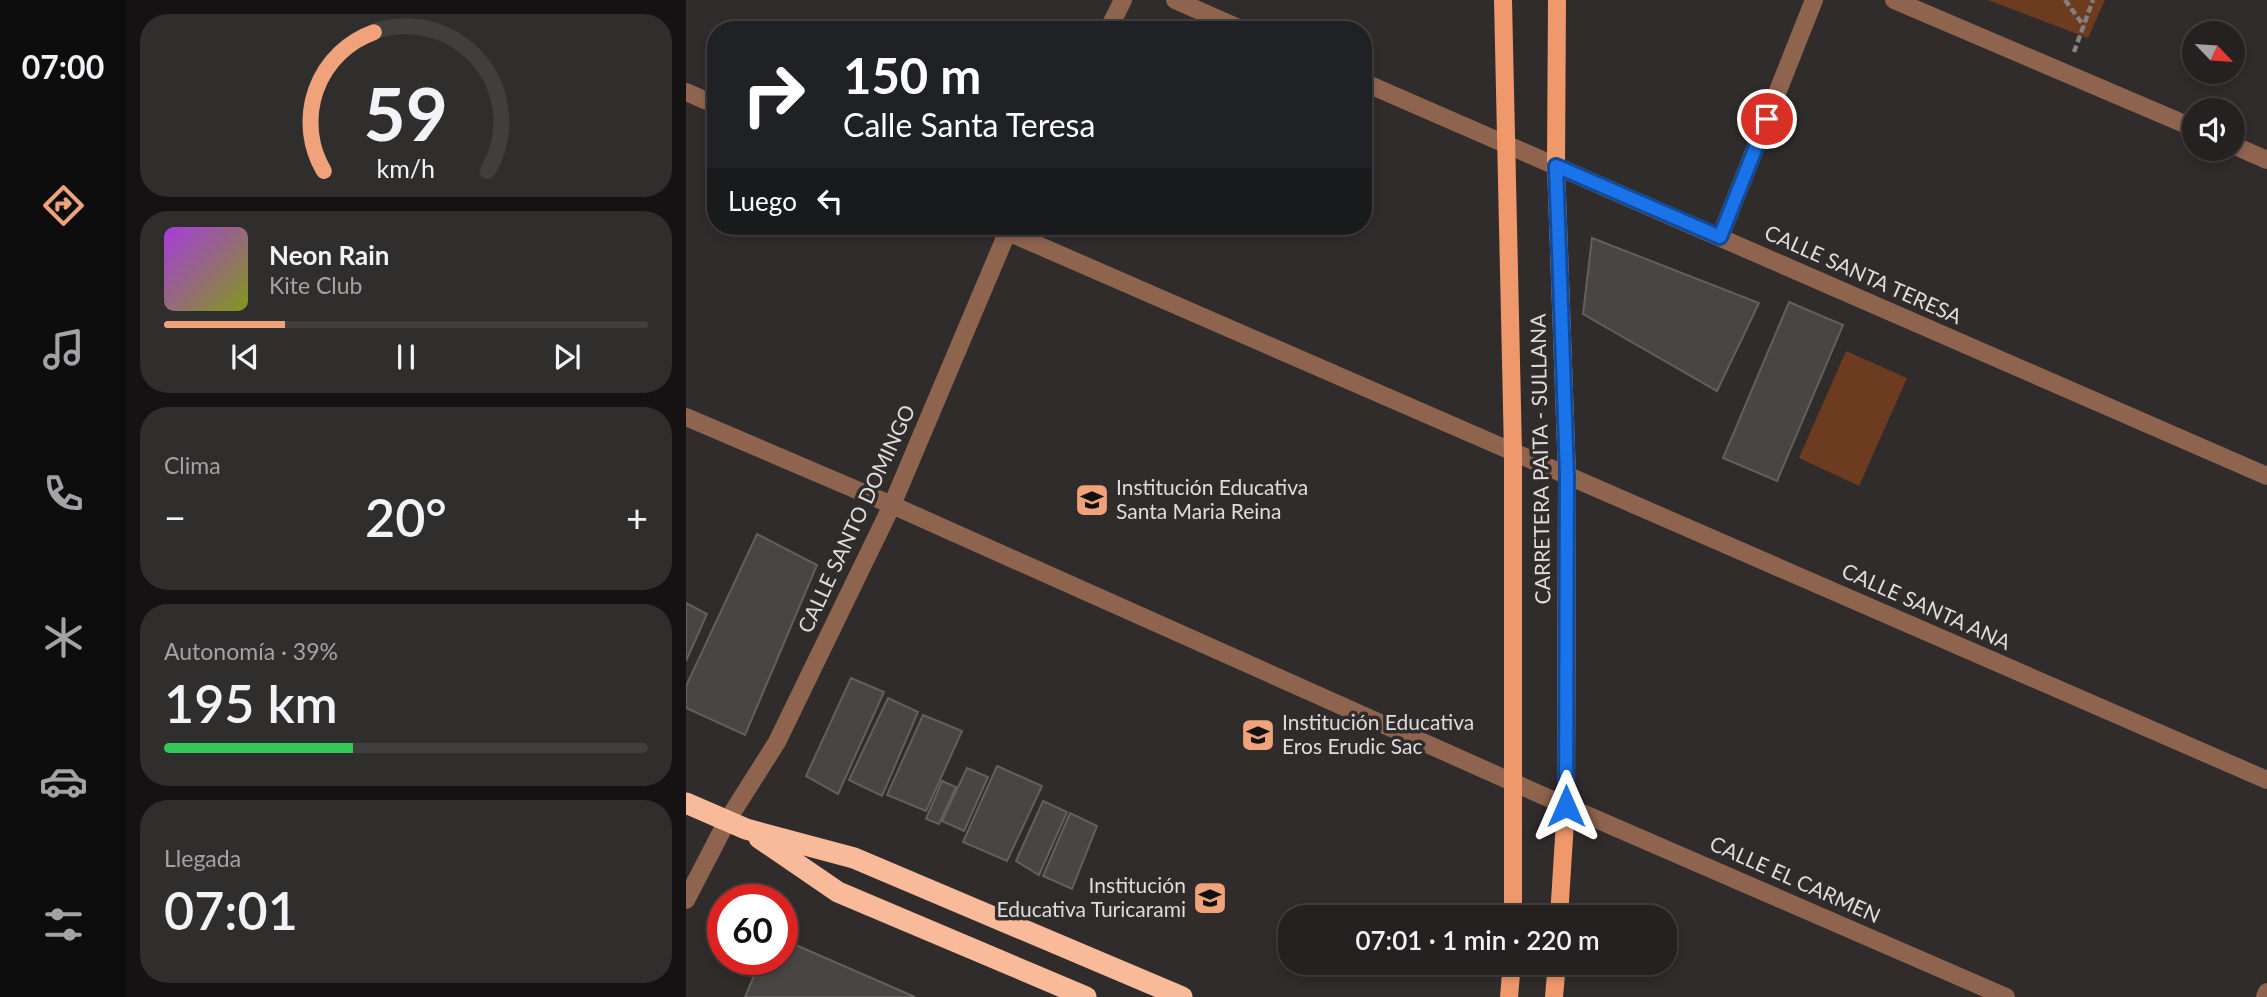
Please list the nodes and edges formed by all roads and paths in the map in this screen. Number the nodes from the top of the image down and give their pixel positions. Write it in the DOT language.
graph roads {
  1 [pos="1123,0"];
  2 [pos="1175,0"];
  3 [pos="1503,0"];
  4 [pos="1556,0"];
  5 [pos="1814,0"];
  6 [pos="1894,0"];
  7 [pos="2065,0"];
  8 [pos="2093,0"];
  9 [pos="1112,21"];
  10 [pos="1223,21"];
  11 [pos="2084,26"];
  12 [pos="2066,73"];
  13 [pos="1372,86"];
  14 [pos="686,92"];
  15 [pos="707,101"];
  16 [pos="2182,123"];
  17 [pos="1506,145"];
  18 [pos="2245,150"];
  19 [pos="2267,160"];
  20 [pos="1556,166"];
  21 [pos="1001,235"];
  22 [pos="1020,235"];
  23 [pos="1720,237"];
  24 [pos="686,417"];
  25 [pos="1513,452"];
  26 [pos="1567,475"];
  27 [pos="2267,476"];
  28 [pos="892,505"];
  29 [pos="2267,780"];
  30 [pos="1514,782"];
  31 [pos="686,803"];
  32 [pos="1566,806"];
  33 [pos="737,825"];
  34 [pos="686,901"];
  35 [pos="1513,905"];
  36 [pos="1560,905"];
  37 [pos="1511,975"];
  38 [pos="1555,975"];
  39 [pos="1086,997"];
  40 [pos="1182,997"];
  41 [pos="1509,997"];
  42 [pos="1554,997"];
  43 [pos="2006,997"];
  1 -- 9 [label="street"];
  2 -- 10 [label="street"];
  3 -- 17 [label="main road, CARRETERA PAITA - SULLANA"];
  4 -- 20 [label="main road, CARRETERA PAITA - SULLANA"];
  5 -- 23 [label="street"];
  6 -- 12 [label="street"];
  7 -- 11 [label="path"];
  8 -- 11 [label="path"];
  11 -- 12 [label="path"];
  12 -- 16 [label="street"];
  13 -- 17 [label="street, CALLE SANTA TERESA"];
  14 -- 15 [label="street"];
  17 -- 20 [label="street, CALLE SANTA TERESA"];
  17 -- 25 [label="main road, CARRETERA PAITA - SULLANA"];
  18 -- 19 [label="street"];
  20 -- 23 [label="street, CALLE SANTA TERESA"];
  20 -- 26 [label="main road, CARRETERA PAITA - SULLANA"];
  21 -- 28 [label="street, CALLE SANTO DOMINGO"];
  22 -- 25 [label="street, CALLE SANTA ANA"];
  23 -- 27 [label="street, CALLE SANTA TERESA"];
  24 -- 28 [label="street, CALLE EL CARMEN"];
  25 -- 26 [label="street, CALLE SANTA ANA"];
  25 -- 30 [label="main road, CARRETERA PAITA - SULLANA"];
  26 -- 29 [label="street, CALLE SANTA ANA"];
  26 -- 32 [label="main road, CARRETERA PAITA - SULLANA"];
  28 -- 30 [label="street, CALLE EL CARMEN"];
  28 -- 33 [label="street, CALLE SANTO DOMINGO"];
  30 -- 32 [label="street, CALLE EL CARMEN"];
  30 -- 35 [label="main road, CARRETERA PAITA - SULLANA"];
  31 -- 33 [label="highway"];
  32 -- 36 [label="main road, CARRETERA PAITA - SULLANA"];
  32 -- 43 [label="street, CALLE EL CARMEN"];
  33 -- 34 [label="street, CALLE SANTO DOMINGO"];
  33 -- 39 [label="highway"];
  33 -- 40 [label="highway"];
  37 -- 41 [label="main road"];
  38 -- 42 [label="main road"];
}
